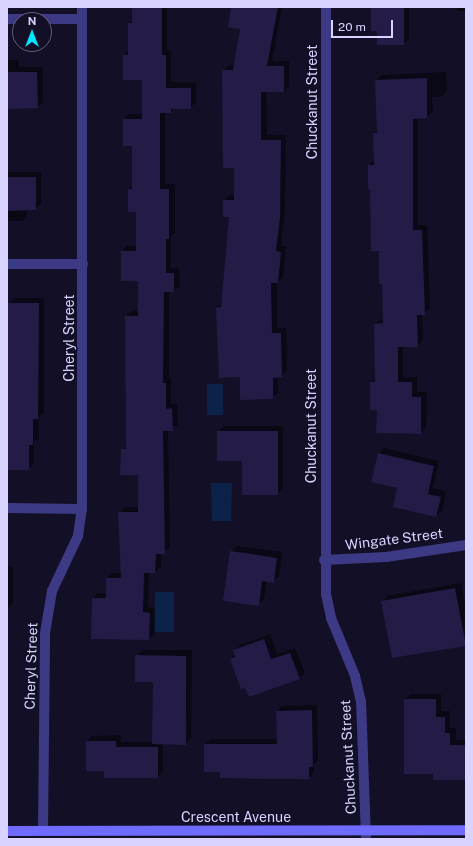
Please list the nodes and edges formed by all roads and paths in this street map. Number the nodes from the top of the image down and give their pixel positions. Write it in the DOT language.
graph roads {
  1 [pos="82,7"];
  2 [pos="326,7"];
  3 [pos="7,19"];
  4 [pos="82,20"];
  5 [pos="7,264"];
  6 [pos="83,264"];
  7 [pos="7,508"];
  8 [pos="82,509"];
  9 [pos="466,545"];
  10 [pos="324,560"];
  11 [pos="466,830"];
  12 [pos="7,831"];
  13 [pos="42,831"];
  14 [pos="366,835"];
  1 -- 4 [label="street, Cheryl Street"];
  2 -- 10 [label="street, Chuckanut Street"];
  3 -- 4 [label="street"];
  4 -- 6 [label="street, Cheryl Street"];
  5 -- 6 [label="street"];
  6 -- 8 [label="street, Cheryl Street"];
  7 -- 8 [label="street"];
  8 -- 13 [label="street, Cheryl Street"];
  9 -- 10 [label="street, Wingate Street"];
  10 -- 14 [label="street, Chuckanut Street"];
  11 -- 14 [label="street, Crescent Avenue"];
  12 -- 13 [label="street, Crescent Avenue"];
  13 -- 14 [label="street, Crescent Avenue"];
}
